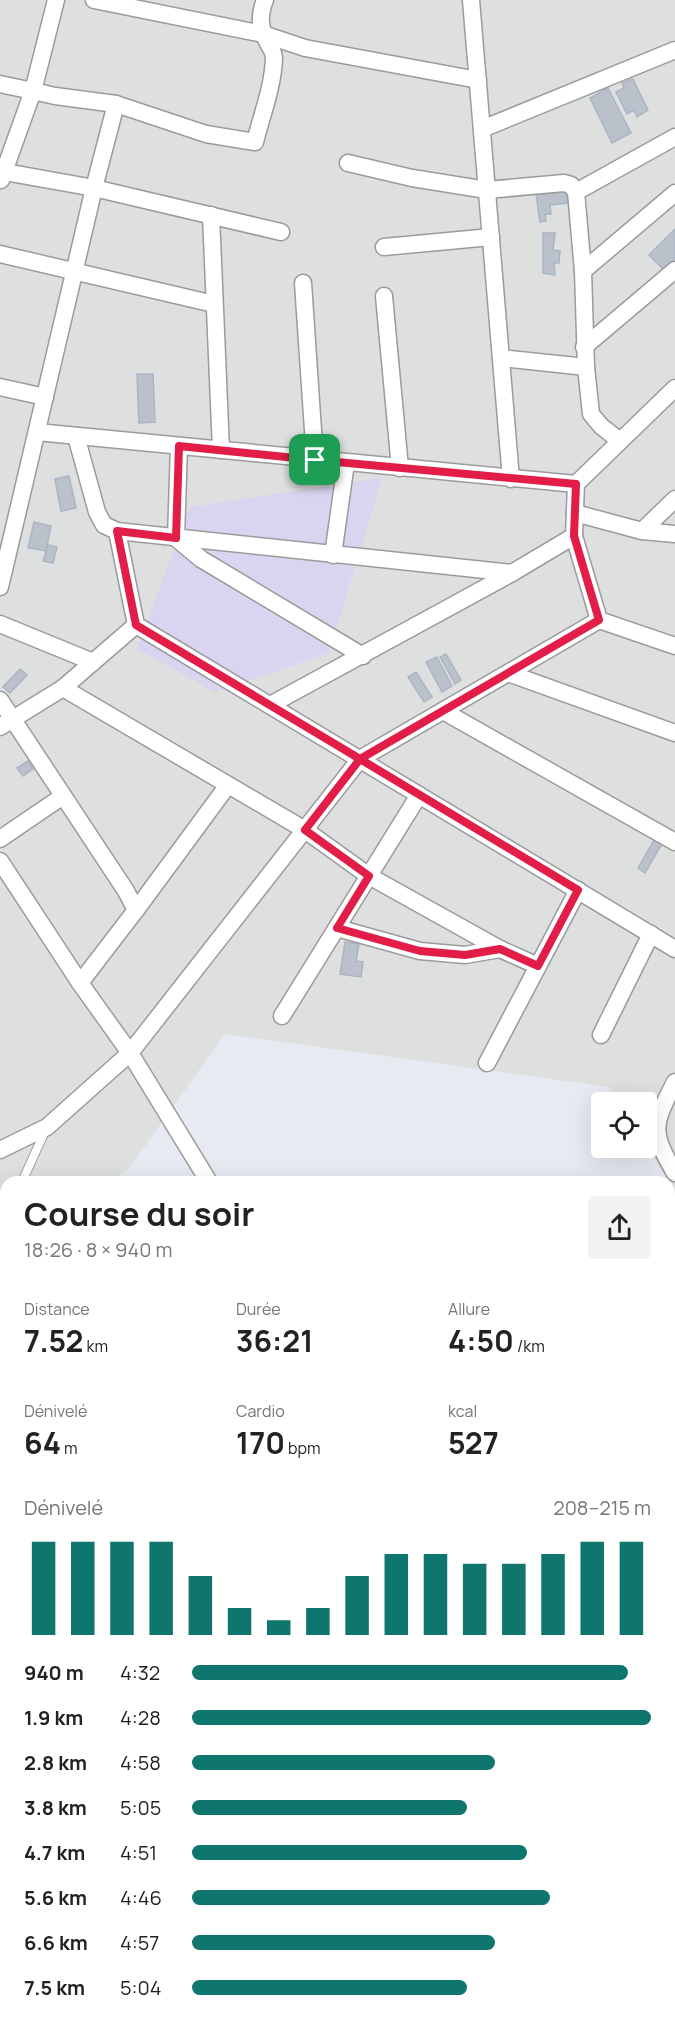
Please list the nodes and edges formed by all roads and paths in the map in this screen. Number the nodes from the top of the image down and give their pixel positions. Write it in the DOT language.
graph roads {
  1 [pos="56,0"];
  2 [pos="94,0"];
  3 [pos="266,0"];
  4 [pos="472,0"];
  5 [pos="263,34"];
  6 [pos="675,50"];
  7 [pos="478,80"];
  8 [pos="0,84"];
  9 [pos="33,91"];
  10 [pos="116,104"];
  11 [pos="482,129"];
  12 [pos="675,137"];
  13 [pos="348,163"];
  14 [pos="1,175"];
  15 [pos="94,188"];
  16 [pos="488,190"];
  17 [pos="576,192"];
  18 [pos="675,193"];
  19 [pos="211,215"];
  20 [pos="281,232"];
  21 [pos="491,237"];
  22 [pos="384,247"];
  23 [pos="0,254"];
  24 [pos="675,270"];
  25 [pos="75,271"];
  26 [pos="583,272"];
  27 [pos="303,283"];
  28 [pos="384,296"];
  29 [pos="214,304"];
  30 [pos="585,347"];
  31 [pos="501,358"];
  32 [pos="586,367"];
  33 [pos="0,387"];
  34 [pos="675,388"];
  35 [pos="45,397"];
  36 [pos="37,432"];
  37 [pos="76,436"];
  38 [pos="620,441"];
  39 [pos="179,446"];
  40 [pos="221,450"];
  41 [pos="315,460"];
  42 [pos="346,463"];
  43 [pos="400,468"];
  44 [pos="511,479"];
  45 [pos="576,484"];
  46 [pos="675,499"];
  47 [pos="575,513"];
  48 [pos="117,531"];
  49 [pos="642,531"];
  50 [pos="675,534"];
  51 [pos="574,536"];
  52 [pos="176,538"];
  53 [pos="333,555"];
  54 [pos="512,573"];
  55 [pos="0,587"];
  56 [pos="599,620"];
  57 [pos="0,624"];
  58 [pos="136,625"];
  59 [pos="675,646"];
  60 [pos="363,656"];
  61 [pos="93,662"];
  62 [pos="508,673"];
  63 [pos="63,688"];
  64 [pos="0,700"];
  65 [pos="270,705"];
  66 [pos="443,711"];
  67 [pos="6,724"];
  68 [pos="675,734"];
  69 [pos="360,759"];
  70 [pos="228,785"];
  71 [pos="420,795"];
  72 [pos="63,796"];
  73 [pos="305,830"];
  74 [pos="0,838"];
  75 [pos="675,842"];
  76 [pos="0,861"];
  77 [pos="369,876"];
  78 [pos="578,890"];
  79 [pos="136,910"];
  80 [pos="337,928"];
  81 [pos="651,934"];
  82 [pos="500,949"];
  83 [pos="675,949"];
  84 [pos="538,966"];
  85 [pos="80,983"];
  86 [pos="282,1016"];
  87 [pos="601,1035"];
  88 [pos="130,1053"];
  89 [pos="487,1063"];
  90 [pos="675,1082"];
  91 [pos="47,1127"];
  92 [pos="0,1150"];
  93 [pos="675,1173"];
  94 [pos="25,1176"];
  95 [pos="205,1176"];
  1 -- 9 [label="street"];
  2 -- 5 [label="street"];
  3 -- 5 [label="street"];
  4 -- 7 [label="street"];
  5 -- 7 [label="street"];
  5 -- 10 [label="street"];
  6 -- 11 [label="street"];
  7 -- 11 [label="street"];
  8 -- 9 [label="street"];
  9 -- 10 [label="street"];
  9 -- 14 [label="street"];
  10 -- 15 [label="street"];
  11 -- 16 [label="street"];
  12 -- 17 [label="street"];
  13 -- 16 [label="street"];
  14 -- 15 [label="street"];
  15 -- 19 [label="street"];
  15 -- 25 [label="street"];
  16 -- 17 [label="street"];
  16 -- 21 [label="street"];
  17 -- 26 [label="street"];
  18 -- 26 [label="street"];
  19 -- 20 [label="street"];
  19 -- 29 [label="street"];
  21 -- 22 [label="street"];
  21 -- 31 [label="street"];
  23 -- 25 [label="street"];
  24 -- 30 [label="street"];
  25 -- 29 [label="street"];
  25 -- 35 [label="street"];
  26 -- 30 [label="street"];
  27 -- 41 [label="street"];
  28 -- 43 [label="street"];
  29 -- 40 [label="street"];
  30 -- 32 [label="street"];
  31 -- 32 [label="street"];
  31 -- 44 [label="street"];
  32 -- 38 [label="street"];
  33 -- 35 [label="street"];
  34 -- 38 [label="street"];
  35 -- 36 [label="street"];
  36 -- 37 [label="street"];
  36 -- 55 [label="street"];
  37 -- 39 [label="street"];
  37 -- 48 [label="street"];
  38 -- 45 [label="street"];
  39 -- 40 [label="street"];
  39 -- 52 [label="street"];
  40 -- 41 [label="street"];
  41 -- 42 [label="street"];
  42 -- 43 [label="street"];
  42 -- 53 [label="street"];
  43 -- 44 [label="street"];
  44 -- 45 [label="street"];
  45 -- 47 [label="street"];
  46 -- 49 [label="street"];
  47 -- 49 [label="street"];
  47 -- 51 [label="street"];
  48 -- 52 [label="street"];
  48 -- 58 [label="street"];
  49 -- 50 [label="street"];
  51 -- 54 [label="street"];
  51 -- 56 [label="street"];
  52 -- 53 [label="street"];
  52 -- 60 [label="street"];
  53 -- 54 [label="street"];
  54 -- 60 [label="street"];
  56 -- 59 [label="street"];
  56 -- 62 [label="street"];
  57 -- 61 [label="street"];
  58 -- 61 [label="street"];
  58 -- 65 [label="street"];
  60 -- 65 [label="street"];
  61 -- 63 [label="street"];
  62 -- 66 [label="street"];
  62 -- 68 [label="street"];
  63 -- 67 [label="street"];
  63 -- 70 [label="street"];
  64 -- 67 [label="street"];
  65 -- 69 [label="street"];
  66 -- 69 [label="street"];
  66 -- 75 [label="street"];
  67 -- 72 [label="street"];
  69 -- 71 [label="street"];
  69 -- 73 [label="street"];
  70 -- 73 [label="street"];
  70 -- 79 [label="street"];
  71 -- 77 [label="street"];
  71 -- 78 [label="street"];
  72 -- 74 [label="street"];
  72 -- 79 [label="street"];
  73 -- 77 [label="street"];
  73 -- 88 [label="street"];
  76 -- 85 [label="street"];
  77 -- 80 [label="street"];
  77 -- 82 [label="street"];
  78 -- 81 [label="street"];
  78 -- 84 [label="street"];
  79 -- 85 [label="street"];
  80 -- 82 [label="street"];
  80 -- 86 [label="street"];
  81 -- 83 [label="street"];
  81 -- 87 [label="street"];
  82 -- 84 [label="street"];
  84 -- 89 [label="street"];
  85 -- 88 [label="street"];
  88 -- 91 [label="street"];
  88 -- 95 [label="street"];
  90 -- 93 [label="street"];
  91 -- 92 [label="street"];
  91 -- 94 [label="lane"];
}
